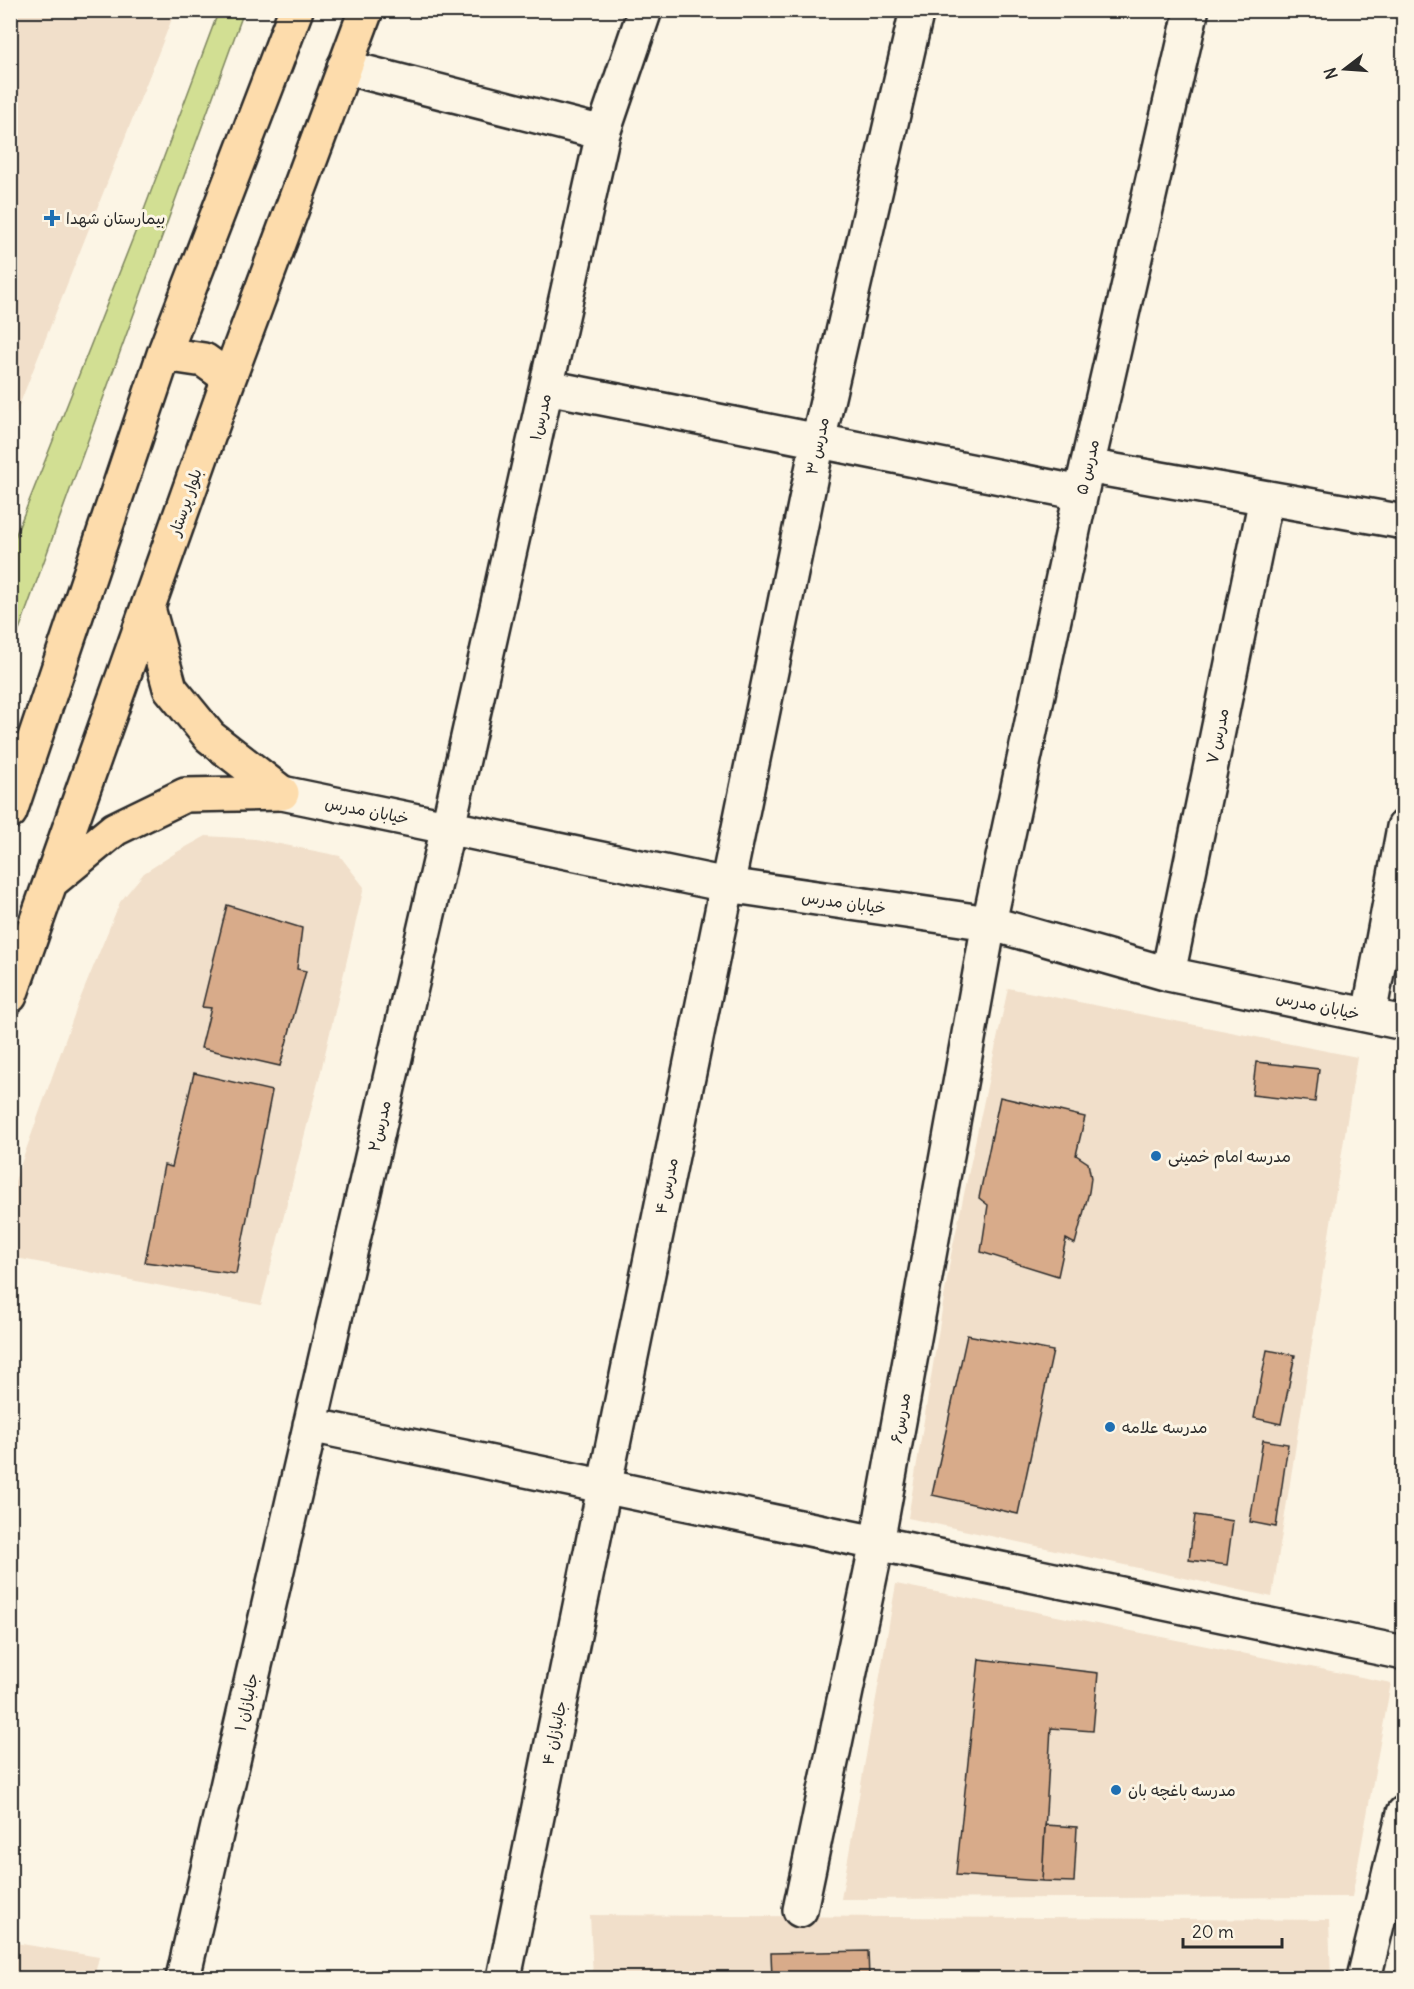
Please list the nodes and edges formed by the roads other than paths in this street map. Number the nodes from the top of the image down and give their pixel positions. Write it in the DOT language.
graph roads {
  1 [pos="296,10"];
  2 [pos="366,10"];
  3 [pos="645,10"];
  4 [pos="917,10"];
  5 [pos="1191,13"];
  6 [pos="344,67"];
  7 [pos="603,134"];
  8 [pos="164,354"];
  9 [pos="229,378"];
  10 [pos="547,387"];
  11 [pos="818,441"];
  12 [pos="1084,479"];
  13 [pos="1266,498"];
  14 [pos="1404,522"];
  15 [pos="148,608"];
  16 [pos="282,793"];
  17 [pos="10,812"];
  18 [pos="448,827"];
  19 [pos="1404,827"];
  20 [pos="53,880"];
  21 [pos="727,885"];
  22 [pos="989,923"];
  23 [pos="1168,974"];
  24 [pos="10,996"];
  25 [pos="1369,1016"];
  26 [pos="1404,1023"];
  27 [pos="310,1425"];
  28 [pos="604,1487"];
  29 [pos="878,1543"];
  30 [pos="1404,1653"];
  31 [pos="1404,1813"];
  32 [pos="800,1910"];
  33 [pos="183,1978"];
  34 [pos="504,1978"];
  35 [pos="1364,1978"];
  1 -- 8 [label="main road"];
  2 -- 6 [label="main road, بلوار پرستار"];
  3 -- 7 [label="street, مدرس۱"];
  4 -- 11 [label="street, مدرس ۳"];
  5 -- 12 [label="street, مدرس ۵"];
  6 -- 7 [label="street"];
  6 -- 9 [label="main road, بلوار پرستار"];
  7 -- 10 [label="street, مدرس۱"];
  8 -- 9 [label="main road"];
  8 -- 17 [label="main road"];
  9 -- 15 [label="main road, بلوار پرستار"];
  10 -- 11 [label="street"];
  10 -- 18 [label="street, مدرس۱"];
  11 -- 12 [label="street"];
  11 -- 21 [label="street, مدرس ۳"];
  12 -- 13 [label="street"];
  12 -- 22 [label="street, مدرس ۵"];
  13 -- 14 [label="street"];
  13 -- 23 [label="street, مدرس ۷"];
  15 -- 16 [label="main road"];
  15 -- 20 [label="main road, بلوار پرستار"];
  16 -- 18 [label="street, خیابان مدرس"];
  16 -- 20 [label="main road"];
  18 -- 21 [label="street, خیابان مدرس"];
  18 -- 27 [label="street, مدرس۲"];
  19 -- 25 [label="street"];
  20 -- 24 [label="main road, بلوار پرستار"];
  21 -- 22 [label="street, خیابان مدرس"];
  21 -- 28 [label="street, مدرس ۴"];
  22 -- 23 [label="street, خیابان مدرس"];
  22 -- 29 [label="street, مدرس۶"];
  23 -- 25 [label="street, خیابان مدرس"];
  25 -- 26 [label="street, خیابان مدرس"];
  27 -- 28 [label="street"];
  27 -- 33 [label="street, جانبازان ۱"];
  28 -- 29 [label="street"];
  28 -- 34 [label="street, جانبازان ۴"];
  29 -- 30 [label="street"];
  29 -- 32 [label="street, مدرس۶"];
  31 -- 35 [label="street"];
}
